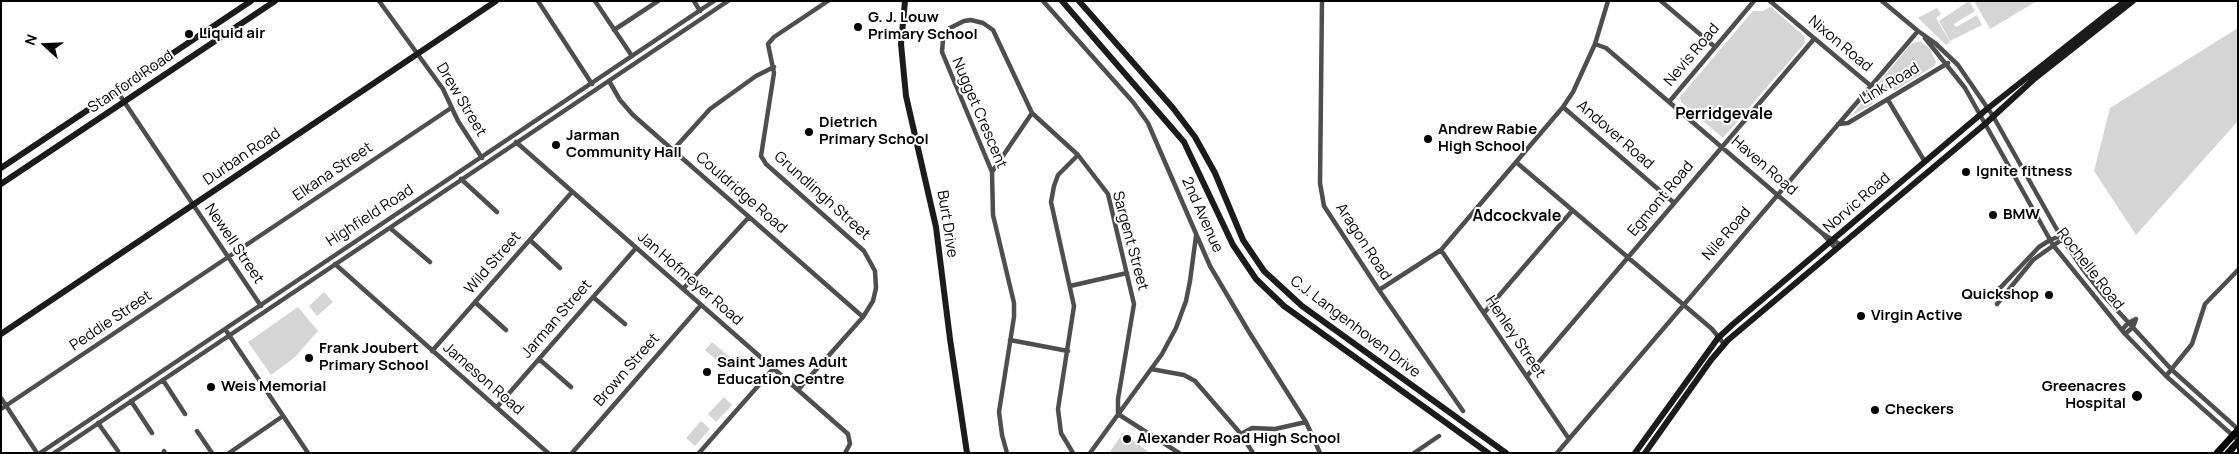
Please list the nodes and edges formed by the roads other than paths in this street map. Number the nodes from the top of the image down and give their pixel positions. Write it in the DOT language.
graph roads {
  1 [pos="251,1"];
  2 [pos="275,1"];
  3 [pos="496,1"];
  4 [pos="538,1"];
  5 [pos="595,1"];
  6 [pos="658,1"];
  7 [pos="694,1"];
  8 [pos="714,1"];
  9 [pos="728,1"];
  10 [pos="828,1"];
  11 [pos="905,1"];
  12 [pos="1043,1"];
  13 [pos="1062,1"];
  14 [pos="1079,1"];
  15 [pos="1322,1"];
  16 [pos="1608,1"];
  17 [pos="1661,1"];
  18 [pos="1754,1"];
  19 [pos="1770,1"];
  20 [pos="1882,1"];
  21 [pos="2126,1"];
  22 [pos="2132,1"];
  23 [pos="380,2"];
  24 [pos="700,11"];
  25 [pos="957,24"];
  26 [pos="614,30"];
  27 [pos="1918,31"];
  28 [pos="1924,36"];
  29 [pos="1814,39"];
  30 [pos="1595,44"];
  31 [pos="1715,47"];
  32 [pos="418,55"];
  33 [pos="632,56"];
  34 [pos="1953,60"];
  35 [pos="1947,64"];
  36 [pos="774,68"];
  37 [pos="609,81"];
  38 [pos="592,84"];
  39 [pos="1871,86"];
  40 [pos="117,91"];
  41 [pos="1888,100"];
  42 [pos="124,102"];
  43 [pos="1669,102"];
  44 [pos="1563,107"];
  45 [pos="451,108"];
  46 [pos="1988,109"];
  47 [pos="1032,113"];
  48 [pos="1980,116"];
  49 [pos="1993,116"];
  50 [pos="1838,124"];
  51 [pos="1985,124"];
  52 [pos="511,138"];
  53 [pos="517,143"];
  54 [pos="1722,147"];
  55 [pos="673,150"];
  56 [pos="1078,155"];
  57 [pos="482,158"];
  58 [pos="1516,162"];
  59 [pos="1925,162"];
  60 [pos="486,164"];
  61 [pos="1,168"];
  62 [pos="992,172"];
  63 [pos="461,179"];
  64 [pos="1,184"];
  65 [pos="572,192"];
  66 [pos="1778,195"];
  67 [pos="1673,202"];
  68 [pos="193,204"];
  69 [pos="1572,211"];
  70 [pos="497,212"];
  71 [pos="749,217"];
  72 [pos="390,228"];
  73 [pos="1196,234"];
  74 [pos="2062,237"];
  75 [pos="530,240"];
  76 [pos="1832,241"];
  77 [pos="2051,242"];
  78 [pos="1839,247"];
  79 [pos="636,248"];
  80 [pos="1441,250"];
  81 [pos="229,257"];
  82 [pos="1628,257"];
  83 [pos="430,262"];
  84 [pos="335,264"];
  85 [pos="560,268"];
  86 [pos="2238,270"];
  87 [pos="1127,273"];
  88 [pos="1070,286"];
  89 [pos="684,290"];
  90 [pos="1379,290"];
  91 [pos="1988,296"];
  92 [pos="593,297"];
  93 [pos="475,302"];
  94 [pos="1997,304"];
  95 [pos="260,305"];
  96 [pos="701,305"];
  97 [pos="1683,305"];
  98 [pos="264,311"];
  99 [pos="1484,313"];
  100 [pos="863,317"];
  101 [pos="2128,323"];
  102 [pos="625,324"];
  103 [pos="2133,327"];
  104 [pos="225,328"];
  105 [pos="506,330"];
  106 [pos="2123,332"];
  107 [pos="1,334"];
  108 [pos="230,336"];
  109 [pos="1720,337"];
  110 [pos="1010,340"];
  111 [pos="1726,342"];
  112 [pos="432,351"];
  113 [pos="1068,351"];
  114 [pos="539,358"];
  115 [pos="773,369"];
  116 [pos="1151,369"];
  117 [pos="2172,370"];
  118 [pos="1527,376"];
  119 [pos="2166,376"];
  120 [pos="163,380"];
  121 [pos="571,386"];
  122 [pos="798,390"];
  123 [pos="1,398"];
  124 [pos="130,401"];
  125 [pos="6,405"];
  126 [pos="497,407"];
  127 [pos="1,408"];
  128 [pos="1463,411"];
  129 [pos="185,414"];
  130 [pos="1118,414"];
  131 [pos="283,416"];
  132 [pos="1306,422"];
  133 [pos="98,423"];
  134 [pos="197,431"];
  135 [pos="152,433"];
  136 [pos="1241,434"];
  137 [pos="2237,435"];
  138 [pos="1439,436"];
  139 [pos="1569,439"];
  140 [pos="118,451"];
  141 [pos="38,453"];
  142 [pos="54,453"];
  143 [pos="212,453"];
  144 [pos="229,453"];
  145 [pos="308,453"];
  146 [pos="548,453"];
  147 [pos="572,453"];
  148 [pos="699,453"];
  149 [pos="845,453"];
  150 [pos="967,453"];
  151 [pos="1007,453"];
  152 [pos="1073,453"];
  153 [pos="1090,453"];
  154 [pos="1179,453"];
  155 [pos="1253,453"];
  156 [pos="1320,453"];
  157 [pos="1414,453"];
  158 [pos="1488,453"];
  159 [pos="1506,453"];
  160 [pos="1557,453"];
  161 [pos="1635,453"];
  162 [pos="1645,453"];
  163 [pos="2218,453"];
  164 [pos="2228,453"];
  1 -- 40 [label="street, Stanford Road"];
  2 -- 42 [label="street, Stanford Road"];
  3 -- 32 [label="street, Durban Road"];
  4 -- 38 [label="street"];
  5 -- 26 [label="street"];
  6 -- 26 [label="street"];
  7 -- 24 [label="street"];
  8 -- 24 [label="street, Highfield Road"];
  9 -- 37 [label="street, Highfield Road"];
  10 -- 36 [label="street, Grundlingh Street"];
  11 -- 150 [label="street, Burt Drive"];
  12 -- 73 [label="street, 2nd Avenue"];
  13 -- 158 [label="street, C.J. Langenhoven Drive"];
  14 -- 159 [label="street, C.J. Langenhoven Drive"];
  15 -- 90 [label="street, Aragon Road"];
  16 -- 30 [label="street"];
  17 -- 31 [label="street"];
  18 -- 31 [label="street, Nevis Road"];
  19 -- 29 [label="street, Nixon Road"];
  20 -- 27 [label="street, Rochelle Road"];
  21 -- 46 [label="street, Norvic Road"];
  22 -- 49 [label="street, Norvic Road"];
  23 -- 32 [label="street, Drew Street"];
  24 -- 33 [label="street, Highfield Road"];
  25 -- 47 [label="street, Sargent Street"];
  25 -- 62 [label="street, Nugget Crescent"];
  26 -- 33 [label="street"];
  27 -- 28 [label="street, Rochelle Road"];
  27 -- 39 [label="street, Nile Road"];
  28 -- 34 [label="street, Rochelle Road"];
  28 -- 35 [label="street, Rochelle Road"];
  29 -- 39 [label="street, Nixon Road"];
  29 -- 54 [label="street, Egmont Road"];
  30 -- 43 [label="street, Haven Road"];
  30 -- 44 [label="street"];
  31 -- 43 [label="street, Nevis Road"];
  32 -- 45 [label="street, Drew Street"];
  32 -- 68 [label="street, Durban Road"];
  33 -- 38 [label="street, Highfield Road"];
  34 -- 35 [label="street, Link Road"];
  34 -- 46 [label="street, Rochelle Road"];
  35 -- 41 [label="street, Link Road"];
  35 -- 48 [label="street, Rochelle Road"];
  36 -- 55 [label="street"];
  36 -- 100 [label="street, Grundlingh Street"];
  37 -- 53 [label="street, Highfield Road"];
  37 -- 55 [label="street, Couldridge Road"];
  38 -- 52 [label="street, Highfield Road"];
  39 -- 50 [label="street, Nile Road"];
  40 -- 42 [label="street, Newell Street"];
  40 -- 61 [label="street, Stanford Road"];
  41 -- 50 [label="street, Link Road"];
  41 -- 59 [label="street"];
  42 -- 64 [label="street, Stanford Road"];
  42 -- 68 [label="street, Newell Street"];
  43 -- 54 [label="street, Haven Road"];
  44 -- 58 [label="street"];
  44 -- 67 [label="street, Andover Road"];
  45 -- 57 [label="street, Drew Street"];
  45 -- 81 [label="street, Elkana Street"];
  46 -- 48 [label="street, Norvic Road"];
  46 -- 49 [label="street, Rochelle Road"];
  47 -- 56 [label="street, Sargent Street"];
  47 -- 62 [label="street"];
  48 -- 51 [label="street, Rochelle Road"];
  48 -- 59 [label="street, Norvic Road"];
  49 -- 51 [label="street, Norvic Road"];
  49 -- 74 [label="street, Rochelle Road"];
  50 -- 66 [label="street, Nile Road"];
  51 -- 77 [label="street, Rochelle Road"];
  51 -- 78 [label="street, Norvic Road"];
  52 -- 53 [label="street, Jan Hofmeyer Road"];
  52 -- 57 [label="street, Highfield Road"];
  53 -- 60 [label="street, Highfield Road"];
  53 -- 65 [label="street, Jan Hofmeyer Road"];
  54 -- 66 [label="street, Haven Road"];
  54 -- 67 [label="street, Egmont Road"];
  55 -- 71 [label="street, Couldridge Road"];
  56 -- 87 [label="street, Sargent Street"];
  56 -- 88 [label="street"];
  57 -- 60 [label="street, Drew Street"];
  57 -- 95 [label="street, Highfield Road"];
  58 -- 69 [label="street"];
  58 -- 80 [label="street"];
  59 -- 76 [label="street, Norvic Road"];
  60 -- 63 [label="street, Highfield Road"];
  62 -- 110 [label="street, Nugget Crescent"];
  63 -- 70 [label="street"];
  63 -- 72 [label="street, Highfield Road"];
  65 -- 75 [label="street, Wild Street"];
  65 -- 79 [label="street, Jan Hofmeyer Road"];
  66 -- 76 [label="street, Haven Road"];
  66 -- 97 [label="street, Nile Road"];
  67 -- 82 [label="street, Egmont Road"];
  68 -- 81 [label="street, Newell Street"];
  68 -- 107 [label="street, Durban Road"];
  69 -- 82 [label="street"];
  69 -- 99 [label="street"];
  71 -- 89 [label="street"];
  71 -- 100 [label="street, Couldridge Road"];
  72 -- 83 [label="street"];
  72 -- 84 [label="street, Highfield Road"];
  73 -- 116 [label="street"];
  73 -- 132 [label="street, 2nd Avenue"];
  74 -- 77 [label="street"];
  74 -- 101 [label="street, Rochelle Road"];
  75 -- 85 [label="street"];
  75 -- 93 [label="street, Wild Street"];
  76 -- 78 [label="street, Haven Road"];
  76 -- 109 [label="street, Norvic Road"];
  77 -- 91 [label="street"];
  77 -- 94 [label="street"];
  77 -- 106 [label="street, Rochelle Road"];
  78 -- 111 [label="street, Norvic Road"];
  79 -- 89 [label="street, Jan Hofmeyer Road"];
  79 -- 92 [label="street, Jarman Street"];
  80 -- 90 [label="street"];
  80 -- 99 [label="street, Henley Street"];
  81 -- 95 [label="street, Newell Street"];
  81 -- 125 [label="street, Peddie Street"];
  82 -- 97 [label="street"];
  82 -- 118 [label="street, Egmont Road"];
  84 -- 98 [label="street, Highfield Road"];
  84 -- 112 [label="street, Jameson Road"];
  86 -- 117 [label="street"];
  87 -- 88 [label="street"];
  87 -- 130 [label="street, Sargent Street"];
  88 -- 113 [label="street"];
  89 -- 96 [label="street, Jan Hofmeyer Road"];
  90 -- 128 [label="street, Aragon Road"];
  92 -- 102 [label="street"];
  92 -- 114 [label="street, Jarman Street"];
  93 -- 105 [label="street"];
  93 -- 112 [label="street, Wild Street"];
  95 -- 98 [label="street, Newell Street"];
  95 -- 104 [label="street, Highfield Road"];
  96 -- 115 [label="street, Jan Hofmeyer Road"];
  96 -- 147 [label="street, Brown Street"];
  97 -- 109 [label="street"];
  97 -- 139 [label="street, Nile Road"];
  98 -- 108 [label="street, Highfield Road"];
  99 -- 118 [label="street, Henley Street"];
  100 -- 122 [label="street"];
  101 -- 103 [label="street, Rochelle Road"];
  101 -- 103 [label="street"];
  101 -- 106 [label="street"];
  103 -- 106 [label="street"];
  103 -- 117 [label="street, Rochelle Road"];
  104 -- 108 [label="street"];
  104 -- 141 [label="street, Highfield Road"];
  106 -- 119 [label="street, Rochelle Road"];
  108 -- 120 [label="street, Highfield Road"];
  108 -- 131 [label="street"];
  109 -- 111 [label="street"];
  109 -- 161 [label="street, Norvic Road"];
  110 -- 113 [label="street"];
  110 -- 151 [label="street, Nugget Crescent"];
  111 -- 162 [label="street, Norvic Road"];
  112 -- 126 [label="street, Jameson Road"];
  113 -- 152 [label="street"];
  114 -- 121 [label="street"];
  114 -- 126 [label="street, Jarman Street"];
  115 -- 122 [label="street, Jan Hofmeyer Road"];
  115 -- 148 [label="street"];
  116 -- 130 [label="street"];
  116 -- 136 [label="street"];
  117 -- 119 [label="street"];
  117 -- 137 [label="street, Rochelle Road"];
  118 -- 139 [label="street, Henley Street"];
  119 -- 137 [label="street, Rochelle Road"];
  120 -- 124 [label="street, Highfield Road"];
  120 -- 129 [label="street"];
  122 -- 149 [label="street, Jan Hofmeyer Road"];
  123 -- 125 [label="street"];
  124 -- 133 [label="street, Highfield Road"];
  124 -- 135 [label="street"];
  125 -- 127 [label="street, Peddie Street"];
  125 -- 141 [label="street"];
  126 -- 146 [label="street, Jameson Road"];
  130 -- 153 [label="street"];
  130 -- 154 [label="street"];
  131 -- 144 [label="street"];
  131 -- 145 [label="street"];
  132 -- 136 [label="street"];
  132 -- 156 [label="street, 2nd Avenue"];
  133 -- 140 [label="street"];
  133 -- 142 [label="street, Highfield Road"];
  134 -- 143 [label="street"];
  136 -- 155 [label="street"];
  137 -- 163 [label="main road"];
  137 -- 164 [label="main road"];
  138 -- 157 [label="street"];
  139 -- 160 [label="street, Nile Road"];
}
